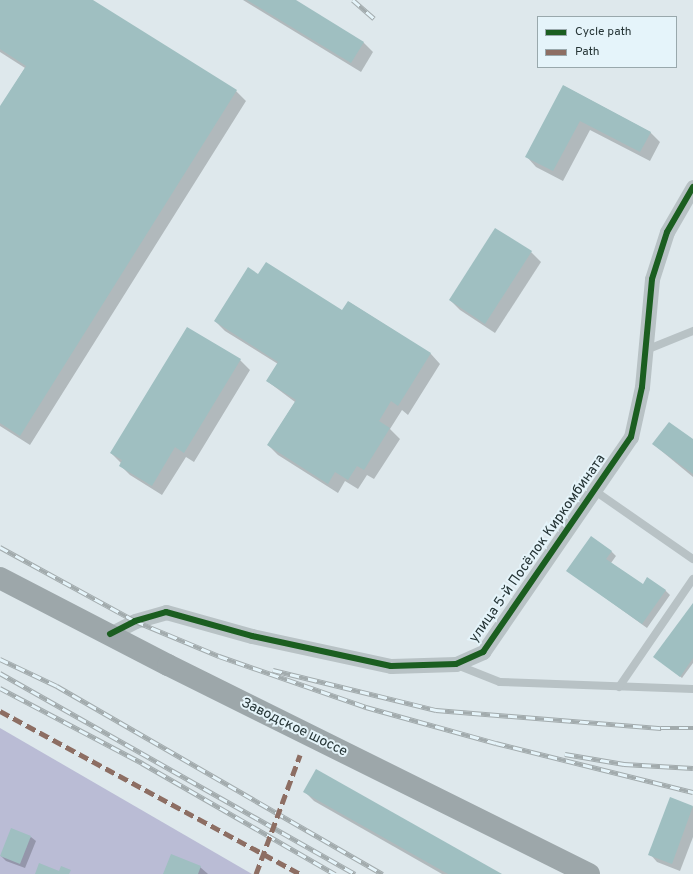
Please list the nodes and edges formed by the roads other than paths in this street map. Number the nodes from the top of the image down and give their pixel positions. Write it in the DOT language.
graph roads {
  1 [pos="693,187"];
  2 [pos="693,331"];
  3 [pos="646,350"];
  4 [pos="595,492"];
  5 [pos="693,559"];
  6 [pos="0,578"];
  7 [pos="693,579"];
  8 [pos="110,634"];
  9 [pos="456,664"];
  10 [pos="619,687"];
  11 [pos="693,689"];
  12 [pos="589,874"];
  1 -- 3 [label="street, улица 5-й Посёлок Киркомбината"];
  2 -- 3 [label="lane"];
  3 -- 4 [label="street, улица 5-й Посёлок Киркомбината"];
  4 -- 5 [label="lane"];
  4 -- 9 [label="street, улица 5-й Посёлок Киркомбината"];
  6 -- 8 [label="main road, Заводское шоссе"];
  7 -- 10 [label="lane"];
  8 -- 9 [label="street, улица 5-й Посёлок Киркомбината"];
  8 -- 12 [label="main road, Заводское шоссе"];
  9 -- 10 [label="lane"];
  10 -- 11 [label="lane"];
}
